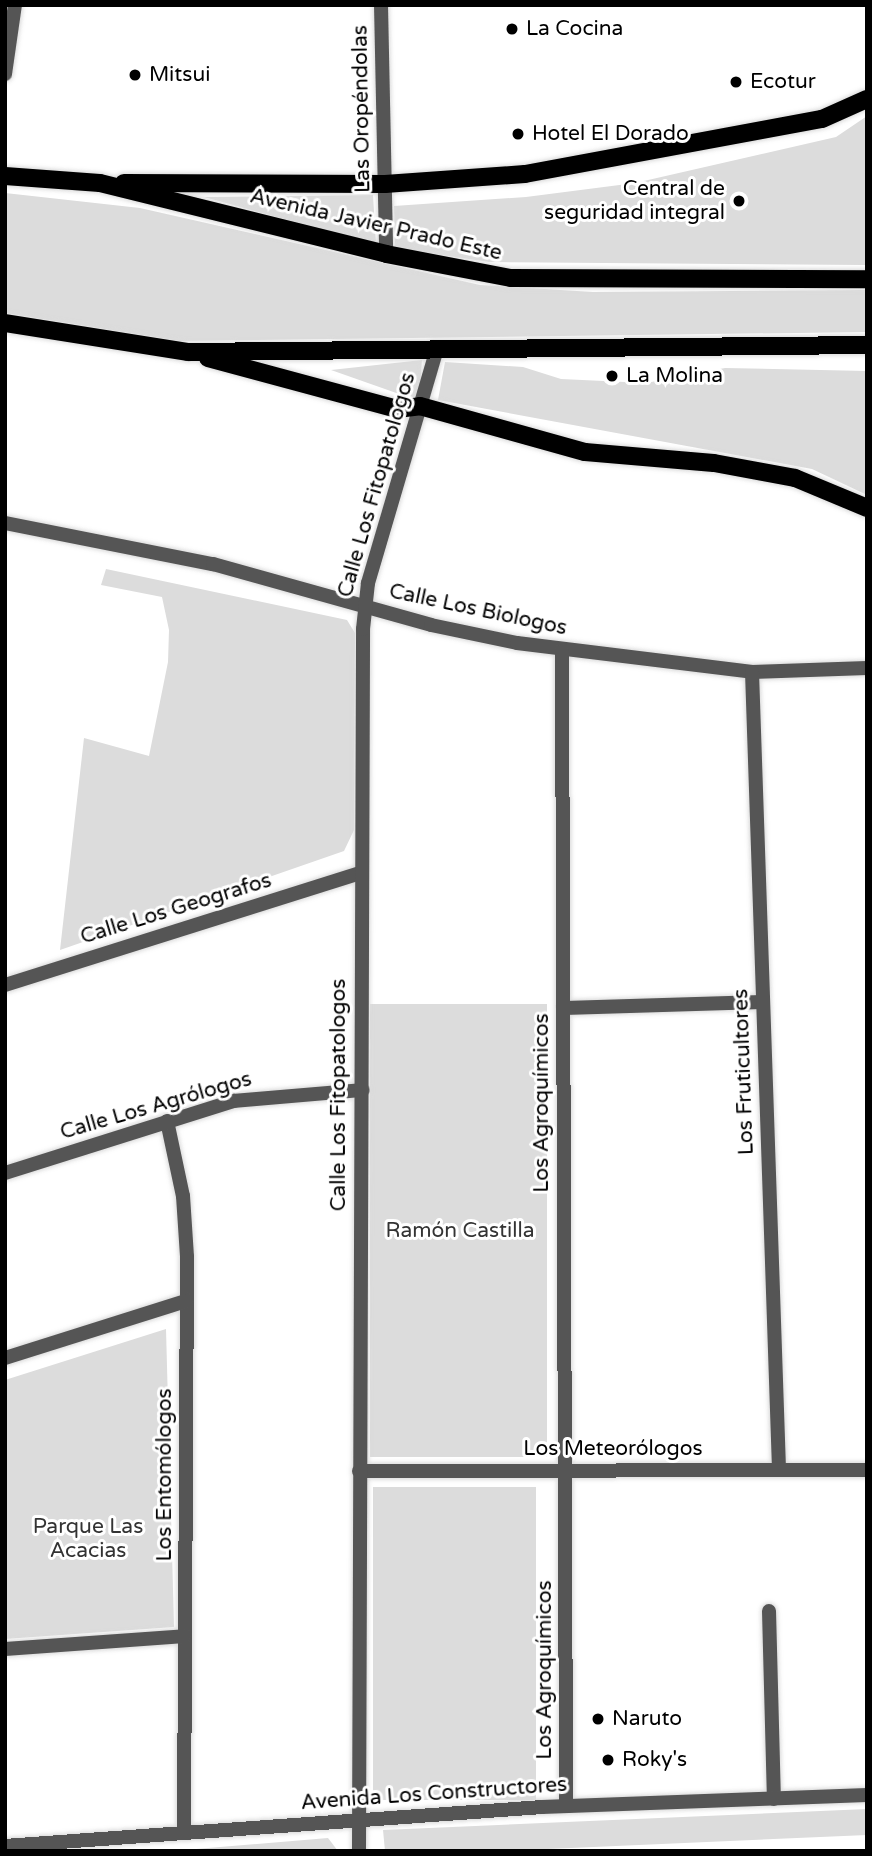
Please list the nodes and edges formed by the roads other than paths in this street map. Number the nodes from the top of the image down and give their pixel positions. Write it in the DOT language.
graph roads {
  1 [pos="15,5"];
  2 [pos="381,5"];
  3 [pos="5,74"];
  4 [pos="867,99"];
  5 [pos="5,176"];
  6 [pos="100,183"];
  7 [pos="384,184"];
  8 [pos="386,254"];
  9 [pos="867,279"];
  10 [pos="5,323"];
  11 [pos="867,345"];
  12 [pos="437,349"];
  13 [pos="188,352"];
  14 [pos="420,406"];
  15 [pos="867,508"];
  16 [pos="6,527"];
  17 [pos="364,606"];
  18 [pos="562,651"];
  19 [pos="867,668"];
  20 [pos="751,672"];
  21 [pos="360,873"];
  22 [pos="5,985"];
  23 [pos="763,1002"];
  24 [pos="563,1008"];
  25 [pos="363,1090"];
  26 [pos="167,1121"];
  27 [pos="5,1173"];
  28 [pos="186,1301"];
  29 [pos="5,1358"];
  30 [pos="565,1470"];
  31 [pos="779,1470"];
  32 [pos="867,1470"];
  33 [pos="359,1471"];
  34 [pos="769,1611"];
  35 [pos="185,1636"];
  36 [pos="5,1649"];
  37 [pos="867,1795"];
  38 [pos="774,1799"];
  39 [pos="566,1806"];
  40 [pos="359,1818"];
  41 [pos="184,1832"];
  42 [pos="5,1846"];
  43 [pos="359,1851"];
  1 -- 3 [label="street"];
  2 -- 7 [label="street, Las Oropéndolas"];
  4 -- 7 [label="main road"];
  5 -- 6 [label="main road, Avenida Javier Prado Este"];
  6 -- 7 [label="main road"];
  6 -- 8 [label="main road, Avenida Javier Prado Este"];
  7 -- 8 [label="street, Las Oropéndolas"];
  8 -- 9 [label="main road, Avenida Javier Prado Este"];
  10 -- 13 [label="main road"];
  11 -- 12 [label="main road"];
  12 -- 13 [label="main road"];
  12 -- 14 [label="street, Calle Los Fitopatologos"];
  13 -- 14 [label="main road"];
  14 -- 15 [label="main road"];
  14 -- 17 [label="street, Calle Los Fitopatologos"];
  16 -- 17 [label="street, Calle Los Biologos"];
  17 -- 18 [label="street, Calle Los Biologos"];
  17 -- 21 [label="street, Calle Los Fitopatologos"];
  18 -- 20 [label="street, Calle Los Biologos"];
  18 -- 24 [label="street, Los Agroquímicos"];
  19 -- 20 [label="street, Calle Los Biologos"];
  20 -- 23 [label="street, Los Fruticultores"];
  21 -- 22 [label="street, Calle Los Geografos"];
  21 -- 25 [label="street, Calle Los Fitopatologos"];
  23 -- 24 [label="street"];
  23 -- 31 [label="street, Los Fruticultores"];
  24 -- 30 [label="street, Los Agroquímicos"];
  25 -- 26 [label="street, Calle Los Agrólogos"];
  25 -- 33 [label="street, Calle Los Fitopatologos"];
  26 -- 27 [label="street, Calle Los Agrólogos"];
  26 -- 28 [label="street, Los Entomólogos"];
  28 -- 29 [label="street"];
  28 -- 35 [label="street, Los Entomólogos"];
  30 -- 31 [label="street, Los Meteorólogos"];
  30 -- 33 [label="street, Los Meteorólogos"];
  30 -- 39 [label="street, Los Agroquímicos"];
  31 -- 32 [label="street, Los Meteorólogos"];
  33 -- 40 [label="street, Calle Los Fitopatologos"];
  34 -- 38 [label="street"];
  35 -- 36 [label="street"];
  35 -- 41 [label="street, Los Entomólogos"];
  37 -- 38 [label="street, Avenida Los Constructores"];
  38 -- 39 [label="street, Avenida Los Constructores"];
  39 -- 40 [label="street, Avenida Los Constructores"];
  40 -- 41 [label="street, Avenida Los Constructores"];
  40 -- 43 [label="street, Calle Los Fitopatologos"];
  41 -- 42 [label="street, Avenida Los Constructores"];
}
